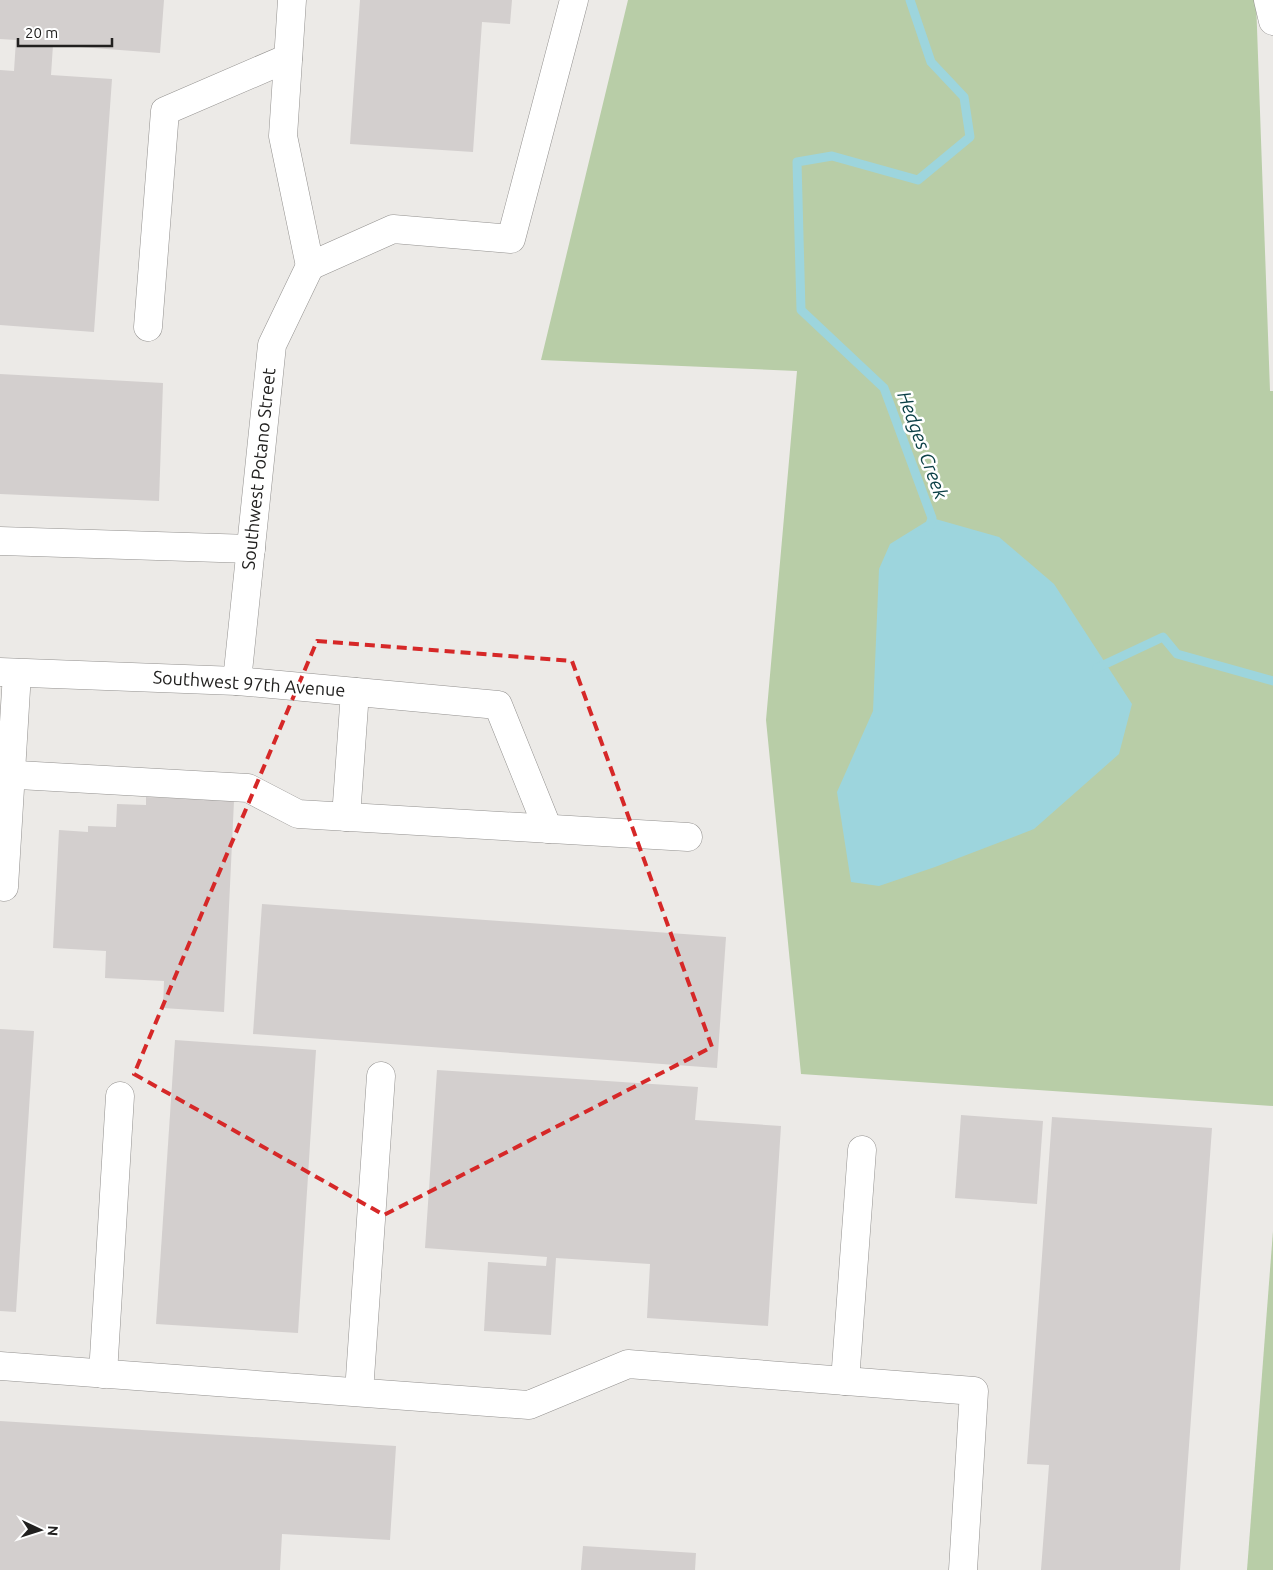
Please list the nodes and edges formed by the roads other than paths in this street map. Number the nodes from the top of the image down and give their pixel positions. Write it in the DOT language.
graph roads {
  1 [pos="292,0"];
  2 [pos="574,0"];
  3 [pos="1268,0"];
  4 [pos="1273,21"];
  5 [pos="288,58"];
  6 [pos="310,266"];
  7 [pos="148,327"];
  8 [pos="0,541"];
  9 [pos="251,549"];
  10 [pos="9,672"];
  11 [pos="237,681"];
  12 [pos="355,692"];
  13 [pos="6,774"];
  14 [pos="346,817"];
  15 [pos="548,829"];
  16 [pos="688,838"];
  17 [pos="4,887"];
  18 [pos="381,1076"];
  19 [pos="120,1096"];
  20 [pos="862,1150"];
  21 [pos="0,1366"];
  22 [pos="104,1374"];
  23 [pos="845,1381"];
  24 [pos="359,1392"];
  25 [pos="963,1570"];
  1 -- 5 [label="street"];
  2 -- 6 [label="street"];
  3 -- 4 [label="street"];
  5 -- 6 [label="street"];
  5 -- 7 [label="street"];
  6 -- 9 [label="street, Southwest Potano Street"];
  8 -- 9 [label="street"];
  9 -- 11 [label="street, Southwest Potano Street"];
  10 -- 11 [label="street, Southwest 97th Avenue"];
  10 -- 13 [label="street"];
  11 -- 12 [label="street, Southwest 97th Avenue"];
  12 -- 14 [label="street"];
  12 -- 15 [label="street, Southwest 97th Avenue"];
  13 -- 14 [label="street"];
  13 -- 17 [label="street"];
  14 -- 15 [label="street"];
  15 -- 16 [label="street"];
  18 -- 24 [label="street"];
  19 -- 22 [label="street"];
  20 -- 23 [label="street"];
  21 -- 22 [label="street"];
  22 -- 24 [label="street"];
  23 -- 24 [label="street"];
  23 -- 25 [label="street"];
}
